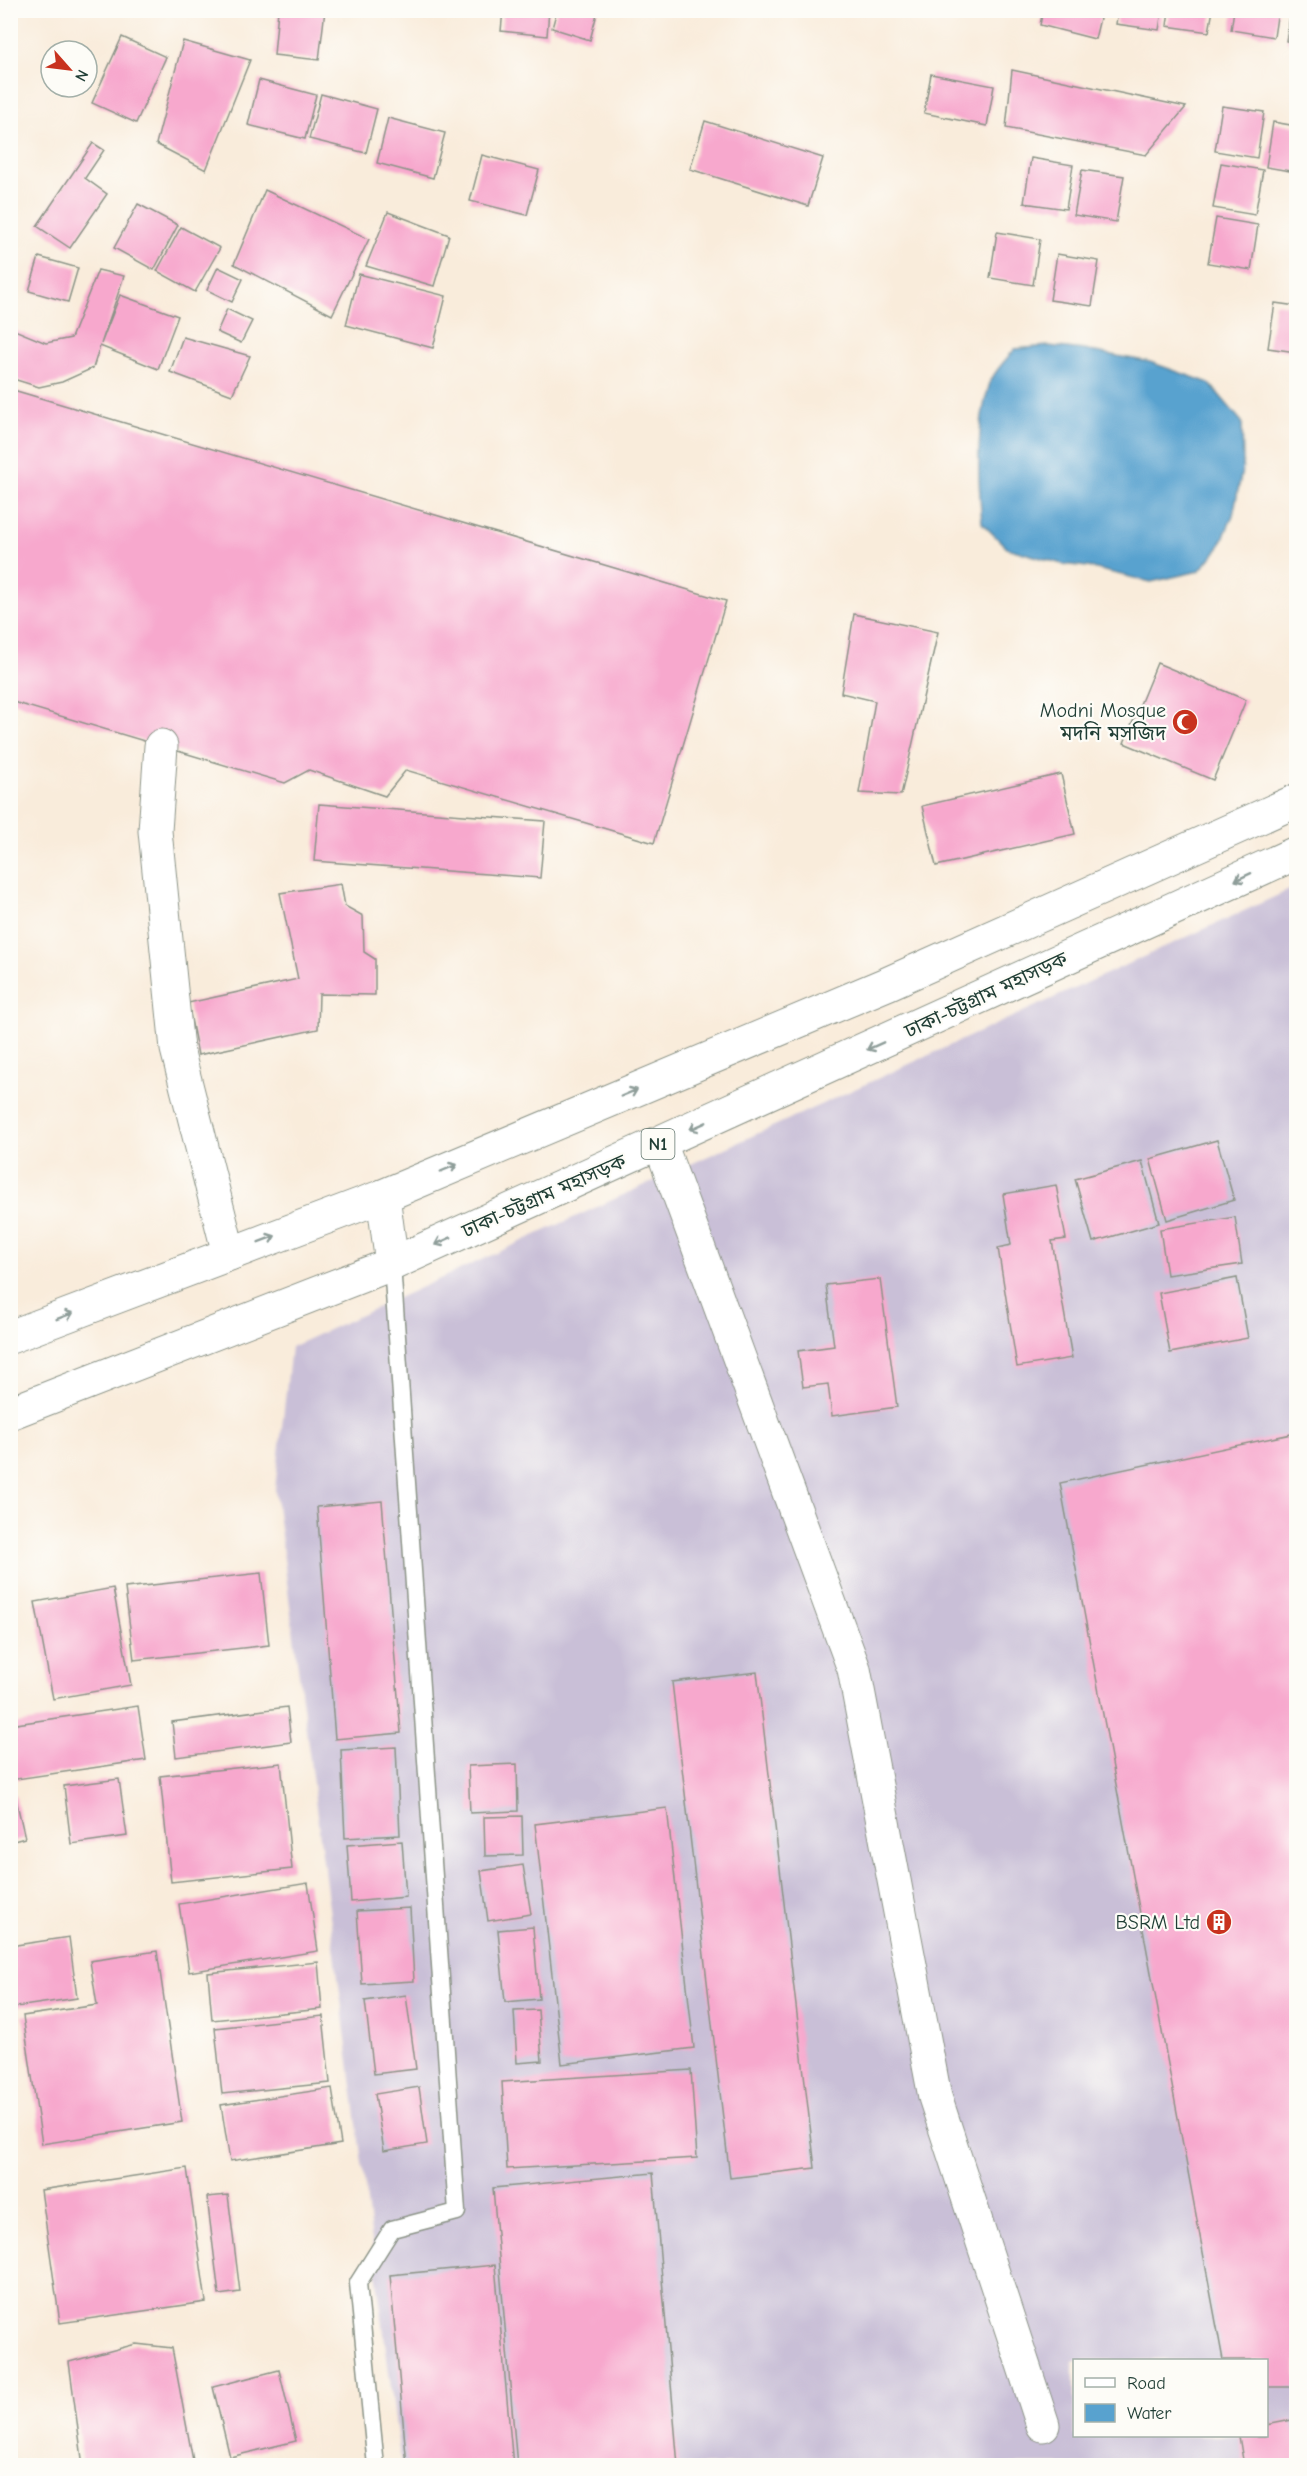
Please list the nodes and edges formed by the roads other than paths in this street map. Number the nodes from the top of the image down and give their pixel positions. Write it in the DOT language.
graph roads {
  1 [pos="161,746"];
  2 [pos="1296,801"];
  3 [pos="1296,853"];
  4 [pos="660,1143"];
  5 [pos="383,1196"];
  6 [pos="230,1254"];
  7 [pos="392,1264"];
  8 [pos="10,1336"];
  9 [pos="10,1413"];
  10 [pos="1043,2425"];
  11 [pos="376,2466"];
  1 -- 6 [label="main road"];
  5 -- 2 [label="main road, one-way"];
  3 -- 4 [label="main road, ঢাকা-চট্টগ্রাম মহাসড়ক / N1, one-way"];
  4 -- 7 [label="main road, ঢাকা-চট্টগ্রাম মহাসড়ক / N1, one-way"];
  4 -- 10 [label="main road"];
  6 -- 5 [label="main road, one-way"];
  5 -- 7 [label="main road"];
  8 -- 6 [label="main road, one-way"];
  7 -- 9 [label="main road, ঢাকা-চট্টগ্রাম মহাসড়ক / N1"];
  7 -- 11 [label="lane"];
}
